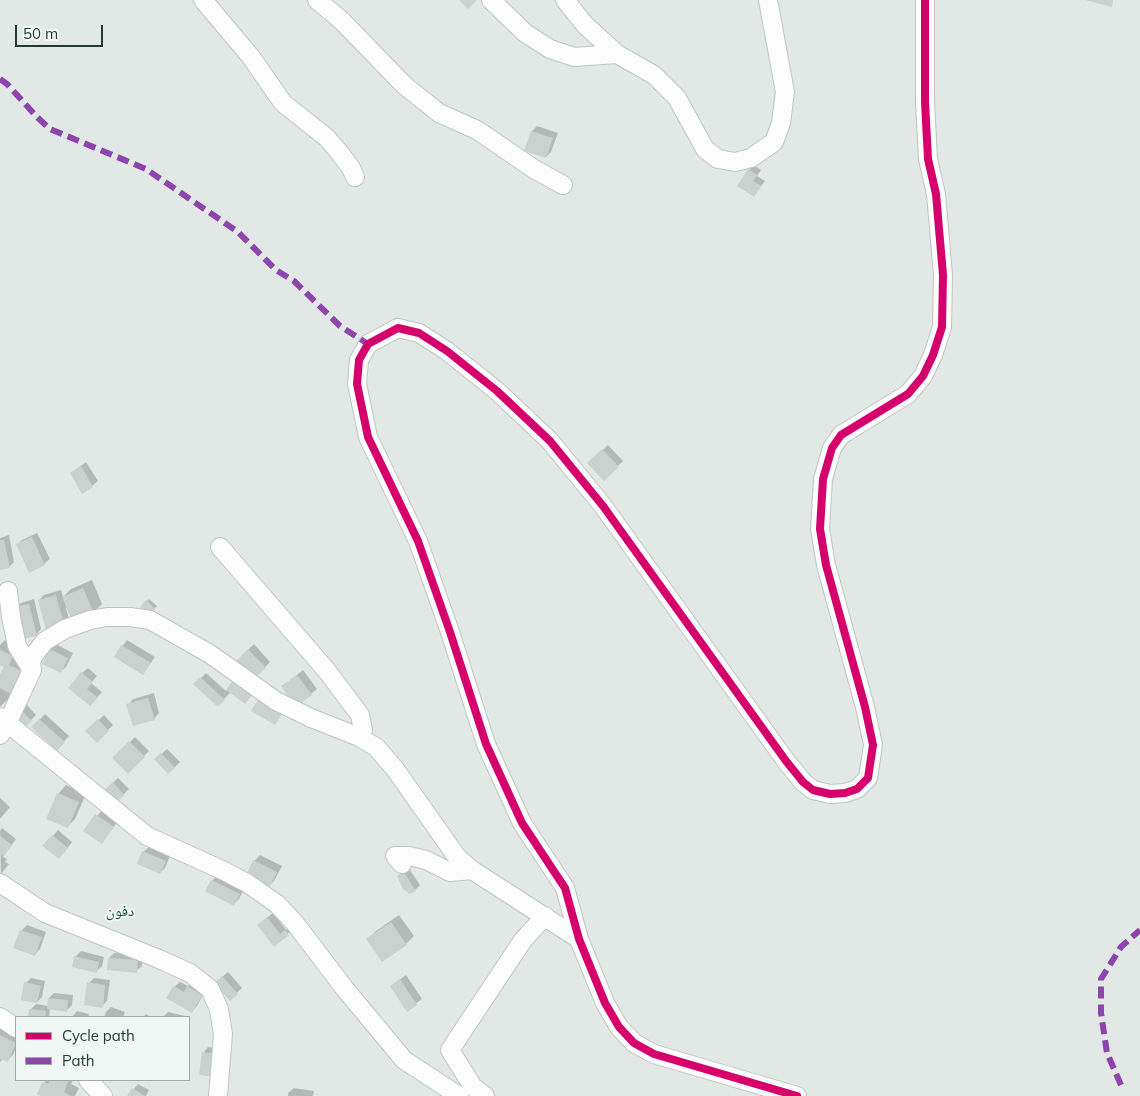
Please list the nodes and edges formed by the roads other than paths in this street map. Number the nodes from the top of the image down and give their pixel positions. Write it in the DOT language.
graph roads {
  1 [pos="203,0"];
  2 [pos="317,0"];
  3 [pos="491,0"];
  4 [pos="565,0"];
  5 [pos="768,0"];
  6 [pos="925,0"];
  7 [pos="617,54"];
  8 [pos="355,177"];
  9 [pos="563,185"];
  10 [pos="220,547"];
  11 [pos="8,591"];
  12 [pos="32,670"];
  13 [pos="2,725"];
  14 [pos="359,737"];
  15 [pos="402,864"];
  16 [pos="472,870"];
  17 [pos="0,883"];
  18 [pos="545,916"];
  19 [pos="579,939"];
  20 [pos="0,1016"];
  21 [pos="15,1027"];
  22 [pos="89,1081"];
  23 [pos="104,1096"];
  24 [pos="218,1096"];
  25 [pos="459,1096"];
  26 [pos="485,1096"];
  27 [pos="797,1096"];
  1 -- 8 [label="street"];
  2 -- 9 [label="street"];
  3 -- 7 [label="street"];
  4 -- 7 [label="street"];
  5 -- 7 [label="street"];
  6 -- 19 [label="street"];
  10 -- 14 [label="street"];
  11 -- 12 [label="street"];
  12 -- 13 [label="street"];
  12 -- 14 [label="street"];
  13 -- 25 [label="street"];
  14 -- 16 [label="street"];
  15 -- 16 [label="street"];
  16 -- 18 [label="street"];
  17 -- 24 [label="street"];
  18 -- 19 [label="street"];
  18 -- 26 [label="street"];
  19 -- 27 [label="street"];
  20 -- 21 [label="street"];
  22 -- 23 [label="street"];
}
